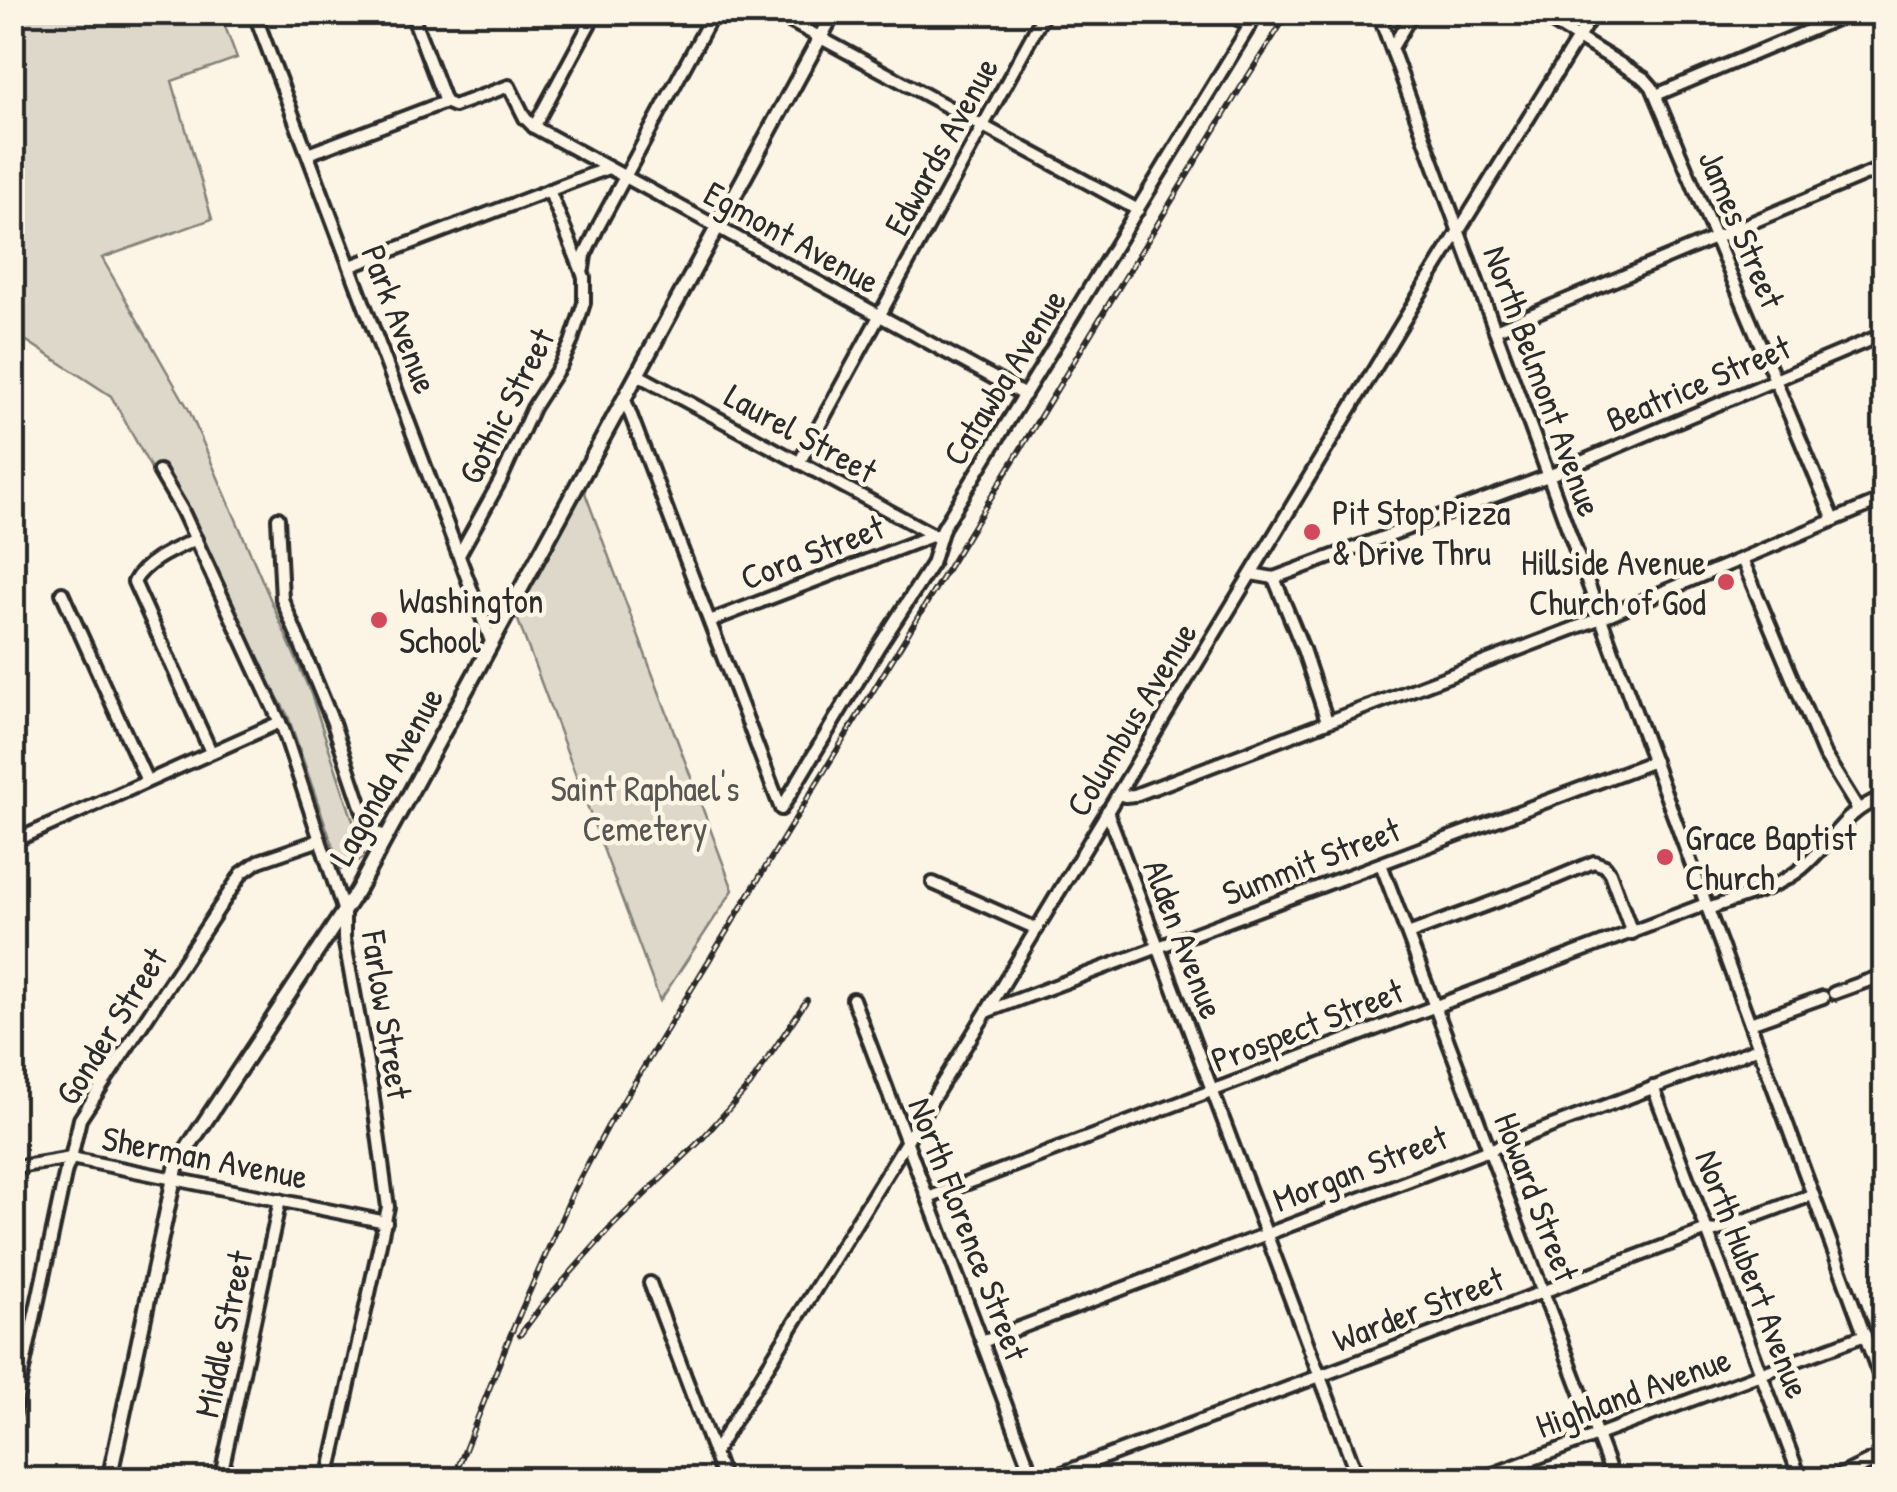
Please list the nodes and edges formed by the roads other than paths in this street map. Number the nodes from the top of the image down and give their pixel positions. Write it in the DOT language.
graph roads {
  1 [pos="254,12"];
  2 [pos="411,12"];
  3 [pos="596,12"];
  4 [pos="714,12"];
  5 [pos="773,12"];
  6 [pos="834,12"];
  7 [pos="1045,12"];
  8 [pos="1226,12"];
  9 [pos="1258,12"];
  10 [pos="1378,12"];
  11 [pos="1414,12"];
  12 [pos="1536,12"];
  13 [pos="1594,12"];
  14 [pos="1854,12"];
  15 [pos="1250,26"];
  16 [pos="820,38"];
  17 [pos="1578,38"];
  18 [pos="1392,48"];
  19 [pos="1656,95"];
  20 [pos="444,102"];
  21 [pos="983,126"];
  22 [pos="534,127"];
  23 [pos="308,154"];
  24 [pos="1884,167"];
  25 [pos="608,168"];
  26 [pos="626,178"];
  27 [pos="550,190"];
  28 [pos="1138,210"];
  29 [pos="718,228"];
  30 [pos="1459,232"];
  31 [pos="1715,237"];
  32 [pos="350,266"];
  33 [pos="584,276"];
  34 [pos="880,316"];
  35 [pos="1494,330"];
  36 [pos="1884,334"];
  37 [pos="638,376"];
  38 [pos="1775,380"];
  39 [pos="1024,395"];
  40 [pos="625,400"];
  41 [pos="799,463"];
  42 [pos="159,471"];
  43 [pos="1548,476"];
  44 [pos="1884,499"];
  45 [pos="278,518"];
  46 [pos="1834,520"];
  47 [pos="936,537"];
  48 [pos="196,539"];
  49 [pos="459,555"];
  50 [pos="1742,559"];
  51 [pos="1251,574"];
  52 [pos="1274,578"];
  53 [pos="62,592"];
  54 [pos="1601,618"];
  55 [pos="710,621"];
  56 [pos="493,644"];
  57 [pos="1327,721"];
  58 [pos="280,722"];
  59 [pos="211,752"];
  60 [pos="1654,761"];
  61 [pos="147,781"];
  62 [pos="1118,794"];
  63 [pos="1884,796"];
  64 [pos="1858,808"];
  65 [pos="1107,811"];
  66 [pos="387,836"];
  67 [pos="320,840"];
  68 [pos="12,842"];
  69 [pos="1381,864"];
  70 [pos="933,883"];
  71 [pos="1709,907"];
  72 [pos="344,912"];
  73 [pos="1037,929"];
  74 [pos="1632,932"];
  75 [pos="1408,934"];
  76 [pos="1158,948"];
  77 [pos="1884,975"];
  78 [pos="853,998"];
  79 [pos="1435,1006"];
  80 [pos="987,1011"];
  81 [pos="1750,1023"];
  82 [pos="1758,1048"];
  83 [pos="1654,1087"];
  84 [pos="1212,1090"];
  85 [pos="906,1140"];
  86 [pos="1489,1149"];
  87 [pos="71,1158"];
  88 [pos="12,1168"];
  89 [pos="174,1178"];
  90 [pos="1812,1194"];
  91 [pos="928,1198"];
  92 [pos="280,1200"];
  93 [pos="386,1222"];
  94 [pos="1707,1230"];
  95 [pos="1267,1233"];
  96 [pos="650,1284"];
  97 [pos="1543,1291"];
  98 [pos="1864,1334"];
  99 [pos="982,1342"];
  100 [pos="1761,1373"];
  101 [pos="1320,1375"];
  102 [pos="1884,1388"];
  103 [pos="12,1421"];
  104 [pos="1596,1434"];
  105 [pos="714,1452"];
  106 [pos="1884,1455"];
  107 [pos="1032,1474"];
  108 [pos="109,1480"];
  109 [pos="220,1480"];
  110 [pos="328,1480"];
  111 [pos="724,1480"];
  112 [pos="1003,1480"];
  113 [pos="1044,1480"];
  114 [pos="1359,1480"];
  115 [pos="1476,1480"];
  116 [pos="1614,1480"];
  117 [pos="1801,1480"];
  118 [pos="1833,1480"];
  1 -- 23 [label="street, Park Avenue"];
  2 -- 20 [label="street"];
  3 -- 22 [label="street"];
  4 -- 26 [label="street, Gothic Street"];
  5 -- 16 [label="street"];
  6 -- 16 [label="main road, Lagonda Avenue"];
  7 -- 21 [label="street, Edwards Avenue"];
  8 -- 15 [label="street"];
  9 -- 15 [label="street, Catawba Avenue"];
  10 -- 18 [label="street, North Belmont Avenue"];
  11 -- 18 [label="street"];
  12 -- 17 [label="street, James Street"];
  13 -- 17 [label="street, Columbus Avenue"];
  14 -- 19 [label="street"];
  15 -- 28 [label="street, Catawba Avenue"];
  16 -- 21 [label="street"];
  16 -- 29 [label="main road, Lagonda Avenue"];
  17 -- 19 [label="street, James Street"];
  17 -- 30 [label="street, Columbus Avenue"];
  18 -- 30 [label="street, North Belmont Avenue"];
  19 -- 31 [label="street, James Street"];
  20 -- 22 [label="street"];
  20 -- 23 [label="street"];
  21 -- 28 [label="street"];
  21 -- 34 [label="street, Edwards Avenue"];
  22 -- 25 [label="street, Egmont Avenue"];
  23 -- 32 [label="street, Park Avenue"];
  24 -- 31 [label="street"];
  25 -- 26 [label="street, Egmont Avenue"];
  25 -- 27 [label="street"];
  26 -- 29 [label="street, Egmont Avenue"];
  26 -- 33 [label="street, Gothic Street"];
  27 -- 32 [label="street"];
  27 -- 33 [label="street, Gothic Street"];
  28 -- 39 [label="street, Catawba Avenue"];
  29 -- 34 [label="street, Egmont Avenue"];
  29 -- 37 [label="main road, Lagonda Avenue"];
  30 -- 35 [label="street, North Belmont Avenue"];
  30 -- 51 [label="street, Columbus Avenue"];
  31 -- 35 [label="street"];
  31 -- 38 [label="street, James Street"];
  32 -- 49 [label="street, Park Avenue"];
  33 -- 49 [label="street, Gothic Street"];
  34 -- 39 [label="street, Egmont Avenue"];
  34 -- 41 [label="street, Edwards Avenue"];
  35 -- 43 [label="street, North Belmont Avenue"];
  36 -- 38 [label="street, Beatrice Street"];
  37 -- 40 [label="main road, Lagonda Avenue"];
  37 -- 41 [label="street, Laurel Street"];
  38 -- 43 [label="street, Beatrice Street"];
  38 -- 46 [label="street, James Street"];
  39 -- 47 [label="street, Catawba Avenue"];
  40 -- 55 [label="street"];
  40 -- 56 [label="main road, Lagonda Avenue"];
  41 -- 47 [label="street, Laurel Street"];
  42 -- 48 [label="street, Farlow Street"];
  43 -- 52 [label="street, Beatrice Street"];
  43 -- 54 [label="street, North Belmont Avenue"];
  44 -- 46 [label="street"];
  45 -- 66 [label="street"];
  46 -- 50 [label="street"];
  47 -- 55 [label="street, Cora Street"];
  47 -- 55 [label="street, Catawba Avenue"];
  48 -- 58 [label="street, Farlow Street"];
  48 -- 59 [label="street"];
  49 -- 56 [label="street, Park Avenue"];
  50 -- 54 [label="street"];
  50 -- 64 [label="street"];
  51 -- 52 [label="street"];
  51 -- 62 [label="street, Columbus Avenue"];
  52 -- 57 [label="street"];
  53 -- 61 [label="street"];
  54 -- 57 [label="street"];
  54 -- 60 [label="street, North Belmont Avenue"];
  56 -- 66 [label="main road, Lagonda Avenue"];
  57 -- 62 [label="street"];
  58 -- 59 [label="street"];
  58 -- 67 [label="street, Farlow Street"];
  59 -- 61 [label="street"];
  60 -- 69 [label="street, Summit Street"];
  60 -- 71 [label="street, North Belmont Avenue"];
  61 -- 68 [label="street"];
  62 -- 65 [label="street, Columbus Avenue"];
  63 -- 64 [label="street"];
  64 -- 71 [label="street, Prospect Street"];
  65 -- 73 [label="street, Columbus Avenue"];
  65 -- 76 [label="street, Alden Avenue"];
  66 -- 72 [label="main road, Lagonda Avenue"];
  67 -- 72 [label="street, Farlow Street"];
  67 -- 87 [label="street, Gonder Street"];
  69 -- 75 [label="street, Howard Street"];
  69 -- 76 [label="street, Summit Street"];
  70 -- 73 [label="street"];
  71 -- 74 [label="street, Prospect Street"];
  71 -- 81 [label="street, North Belmont Avenue"];
  72 -- 89 [label="main road, Lagonda Avenue"];
  72 -- 93 [label="street, Farlow Street"];
  73 -- 80 [label="street, Columbus Avenue"];
  74 -- 75 [label="street"];
  74 -- 79 [label="street, Prospect Street"];
  75 -- 79 [label="street, Howard Street"];
  76 -- 80 [label="street, Summit Street"];
  76 -- 84 [label="street, Alden Avenue"];
  77 -- 81 [label="street"];
  78 -- 85 [label="street, North Florence Street"];
  79 -- 84 [label="street, Prospect Street"];
  79 -- 86 [label="street, Howard Street"];
  80 -- 85 [label="street, Columbus Avenue"];
  81 -- 82 [label="street, North Belmont Avenue"];
  82 -- 83 [label="street, Morgan Street"];
  82 -- 90 [label="street, North Belmont Avenue"];
  83 -- 86 [label="street, Morgan Street"];
  83 -- 94 [label="street, North Hubert Avenue"];
  84 -- 91 [label="street, Prospect Street"];
  84 -- 95 [label="street, Alden Avenue"];
  85 -- 91 [label="street, North Florence Street"];
  85 -- 105 [label="street, Columbus Avenue"];
  86 -- 95 [label="street, Morgan Street"];
  86 -- 97 [label="street, Howard Street"];
  87 -- 88 [label="street, Sherman Avenue"];
  87 -- 89 [label="street, Sherman Avenue"];
  87 -- 103 [label="street, Gonder Street"];
  89 -- 92 [label="street, Sherman Avenue"];
  89 -- 108 [label="main road, Lagonda Avenue"];
  90 -- 94 [label="street, Warder Street"];
  90 -- 98 [label="street, North Belmont Avenue"];
  91 -- 99 [label="street, North Florence Street"];
  92 -- 93 [label="street, Sherman Avenue"];
  92 -- 109 [label="street, Middle Street"];
  93 -- 110 [label="street, Farlow Street"];
  94 -- 97 [label="street, Warder Street"];
  94 -- 100 [label="street, North Hubert Avenue"];
  95 -- 99 [label="street, Morgan Street"];
  95 -- 101 [label="street, Alden Avenue"];
  96 -- 105 [label="street"];
  97 -- 101 [label="street, Warder Street"];
  97 -- 104 [label="street, Howard Street"];
  98 -- 100 [label="street, Highland Avenue"];
  98 -- 102 [label="street, North Belmont Avenue"];
  99 -- 107 [label="street, North Florence Street"];
  100 -- 104 [label="street, Highland Avenue"];
  100 -- 117 [label="street, North Hubert Avenue"];
  101 -- 113 [label="street, Warder Street"];
  101 -- 114 [label="street, Alden Avenue"];
  104 -- 115 [label="street, Highland Avenue"];
  104 -- 116 [label="street, Howard Street"];
  105 -- 111 [label="street"];
  106 -- 118 [label="main road"];
  107 -- 112 [label="street"];
}
